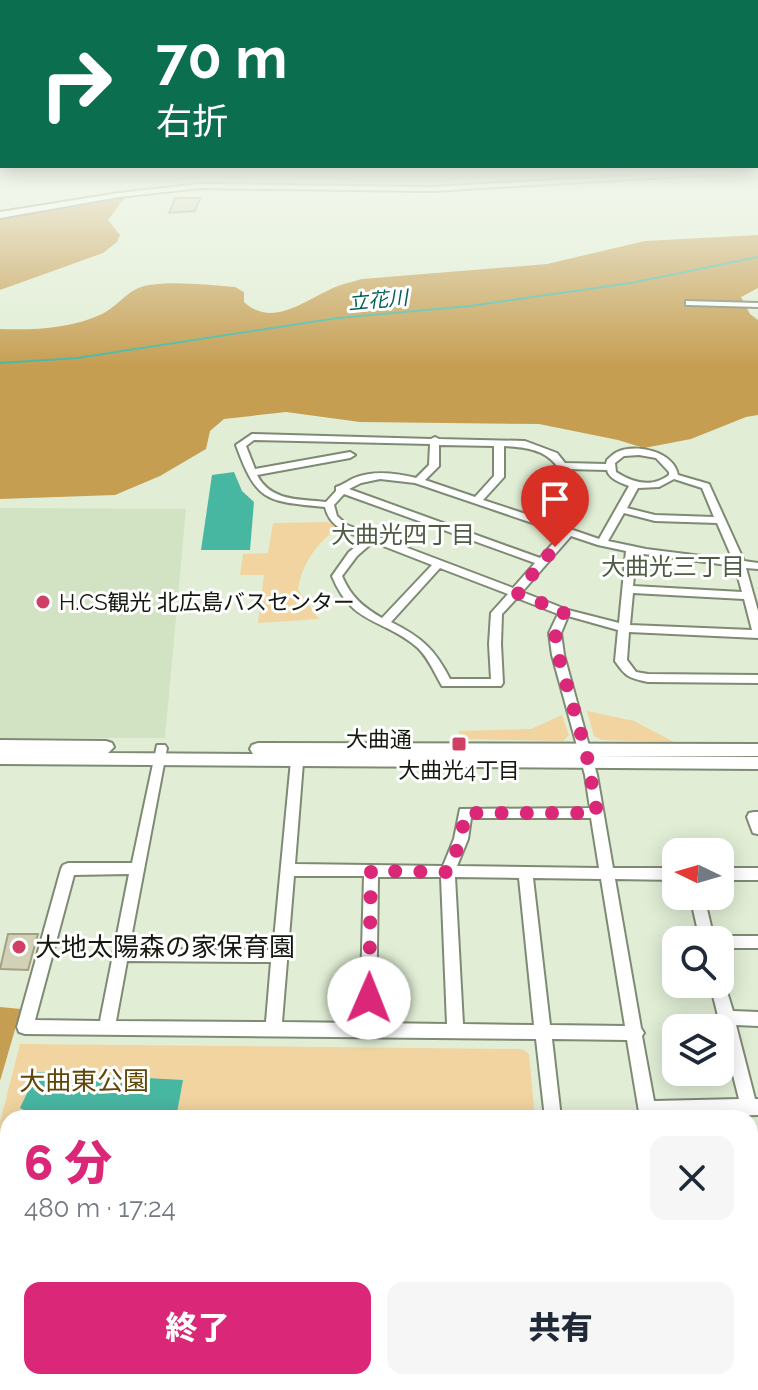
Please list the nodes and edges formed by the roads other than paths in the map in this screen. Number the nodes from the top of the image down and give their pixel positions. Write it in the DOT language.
graph roads {
  1 [pos="689,303"];
  2 [pos="758,305"];
  3 [pos="352,439"];
  4 [pos="435,440"];
  5 [pos="499,442"];
  6 [pos="350,455"];
  7 [pos="562,466"];
  8 [pos="610,467"];
  9 [pos="251,473"];
  10 [pos="673,476"];
  11 [pos="362,478"];
  12 [pos="418,481"];
  13 [pos="635,484"];
  14 [pos="339,489"];
  15 [pos="476,501"];
  16 [pos="329,505"];
  17 [pos="621,509"];
  18 [pos="721,520"];
  19 [pos="533,521"];
  20 [pos="568,533"];
  21 [pos="371,539"];
  22 [pos="602,543"];
  23 [pos="631,549"];
  24 [pos="542,562"];
  25 [pos="438,564"];
  26 [pos="740,564"];
  27 [pos="758,566"];
  28 [pos="628,589"];
  29 [pos="517,593"];
  30 [pos="750,596"];
  31 [pos="564,612"];
  32 [pos="384,623"];
  33 [pos="624,628"];
  34 [pos="758,632"];
  35 [pos="758,679"];
  36 [pos="0,746"];
  37 [pos="758,750"];
  38 [pos="160,753"];
  39 [pos="298,754"];
  40 [pos="587,757"];
  41 [pos="0,758"];
  42 [pos="758,763"];
  43 [pos="597,813"];
  44 [pos="758,817"];
  45 [pos="758,829"];
  46 [pos="138,868"];
  47 [pos="288,870"];
  48 [pos="371,871"];
  49 [pos="448,872"];
  50 [pos="525,872"];
  51 [pos="607,872"];
  52 [pos="662,874"];
  53 [pos="734,874"];
  54 [pos="758,874"];
  55 [pos="734,942"];
  56 [pos="758,942"];
  57 [pos="120,955"];
  58 [pos="280,956"];
  59 [pos="734,1018"];
  60 [pos="758,1019"];
  61 [pos="106,1029"];
  62 [pos="273,1030"];
  63 [pos="368,1030"];
  64 [pos="455,1032"];
  65 [pos="636,1033"];
  66 [pos="544,1035"];
  67 [pos="734,1041"];
  68 [pos="754,1107"];
  69 [pos="552,1110"];
  70 [pos="648,1110"];
  71 [pos="701,1110"];
  1 -- 2 [label="street"];
  3 -- 4 [label="street"];
  3 -- 6 [label="street"];
  3 -- 9 [label="street"];
  4 -- 5 [label="street"];
  4 -- 12 [label="street"];
  5 -- 7 [label="street"];
  5 -- 15 [label="street"];
  6 -- 9 [label="street"];
  6 -- 11 [label="street"];
  7 -- 8 [label="street"];
  7 -- 19 [label="street"];
  8 -- 10 [label="street"];
  8 -- 13 [label="street"];
  9 -- 16 [label="street"];
  10 -- 13 [label="street"];
  10 -- 18 [label="street"];
  11 -- 12 [label="street"];
  11 -- 14 [label="street"];
  12 -- 15 [label="street"];
  13 -- 17 [label="street"];
  14 -- 16 [label="street"];
  14 -- 24 [label="street"];
  15 -- 19 [label="street"];
  16 -- 21 [label="street"];
  17 -- 18 [label="street"];
  17 -- 22 [label="street"];
  18 -- 26 [label="street"];
  19 -- 20 [label="street"];
  20 -- 22 [label="street"];
  20 -- 24 [label="street"];
  21 -- 25 [label="street"];
  21 -- 32 [label="street"];
  22 -- 23 [label="street"];
  23 -- 26 [label="street"];
  23 -- 28 [label="street"];
  24 -- 29 [label="street"];
  25 -- 29 [label="street"];
  25 -- 32 [label="street"];
  26 -- 27 [label="street"];
  26 -- 30 [label="street"];
  28 -- 30 [label="street"];
  28 -- 33 [label="street"];
  29 -- 31 [label="street"];
  29 -- 32 [label="street"];
  30 -- 34 [label="street"];
  31 -- 33 [label="street"];
  31 -- 40 [label="street"];
  33 -- 34 [label="street"];
  33 -- 35 [label="street"];
  36 -- 38 [label="street, 大曲通"];
  37 -- 40 [label="street, 大曲通"];
  38 -- 39 [label="street, 大曲通"];
  38 -- 41 [label="street, 大曲通"];
  38 -- 46 [label="street"];
  39 -- 40 [label="street, 大曲通"];
  39 -- 47 [label="street"];
  40 -- 42 [label="street, 大曲通"];
  40 -- 43 [label="street"];
  43 -- 49 [label="street"];
  43 -- 51 [label="street"];
  44 -- 45 [label="street"];
  46 -- 57 [label="street"];
  46 -- 61 [label="street"];
  47 -- 48 [label="street"];
  47 -- 58 [label="street"];
  48 -- 49 [label="street"];
  48 -- 63 [label="street"];
  49 -- 50 [label="street"];
  49 -- 64 [label="street"];
  50 -- 51 [label="street"];
  50 -- 66 [label="street"];
  51 -- 52 [label="street"];
  51 -- 65 [label="street"];
  53 -- 54 [label="street"];
  55 -- 56 [label="street"];
  57 -- 58 [label="street"];
  57 -- 61 [label="street"];
  58 -- 62 [label="street"];
  59 -- 60 [label="street"];
  61 -- 62 [label="street"];
  62 -- 63 [label="street"];
  63 -- 64 [label="street"];
  64 -- 66 [label="street"];
  65 -- 66 [label="street"];
  65 -- 70 [label="street"];
  66 -- 69 [label="street"];
  67 -- 68 [label="street"];
  68 -- 71 [label="street"];
}
